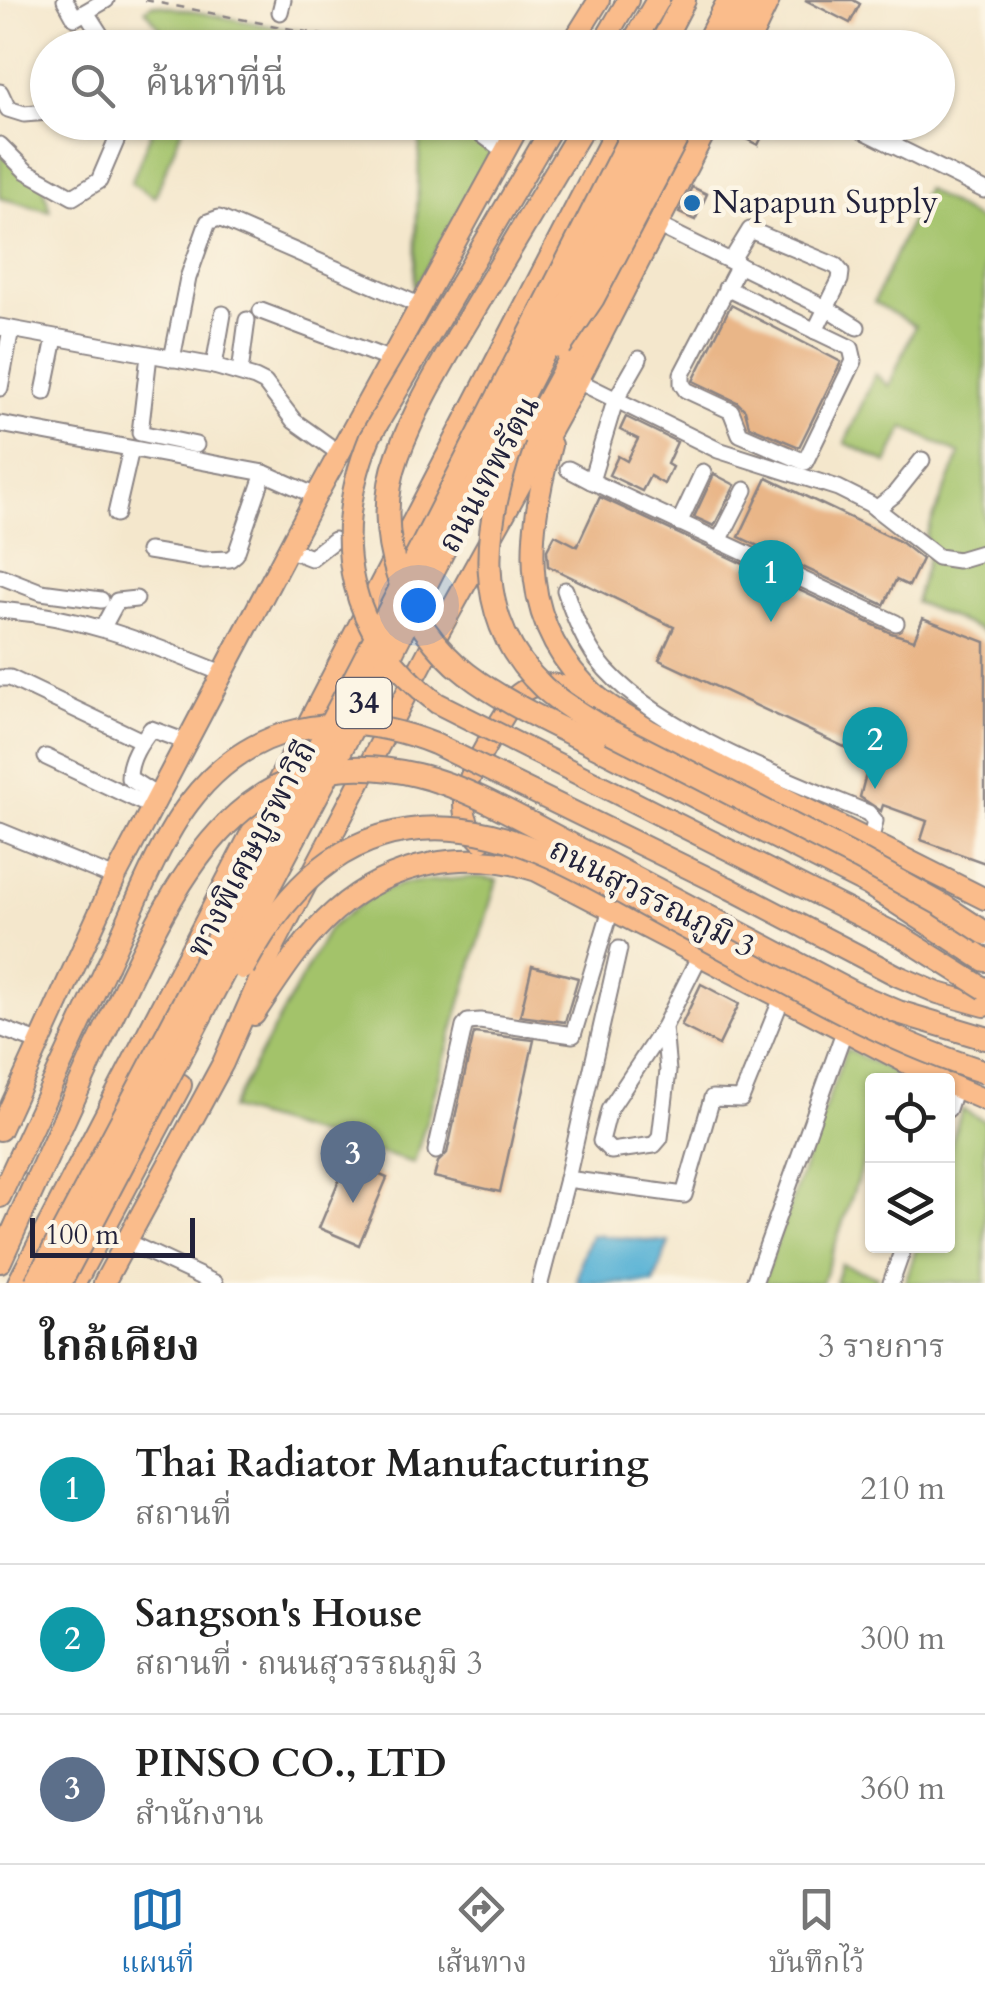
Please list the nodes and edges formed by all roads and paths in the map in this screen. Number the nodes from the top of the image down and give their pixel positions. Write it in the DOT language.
graph roads {
  1 [pos="66,0"];
  2 [pos="106,0"];
  3 [pos="145,0"];
  4 [pos="599,0"];
  5 [pos="628,0"];
  6 [pos="658,0"];
  7 [pos="684,0"];
  8 [pos="700,0"];
  9 [pos="726,0"];
  10 [pos="749,0"];
  11 [pos="769,0"];
  12 [pos="86,12"];
  13 [pos="98,30"];
  14 [pos="296,30"];
  15 [pos="580,30"];
  16 [pos="610,30"];
  17 [pos="640,30"];
  18 [pos="669,30"];
  19 [pos="685,30"];
  20 [pos="711,30"];
  21 [pos="733,30"];
  22 [pos="755,30"];
  23 [pos="0,92"];
  24 [pos="30,114"];
  25 [pos="118,140"];
  26 [pos="489,140"];
  27 [pos="509,140"];
  28 [pos="544,140"];
  29 [pos="575,140"];
  30 [pos="611,140"];
  31 [pos="629,140"];
  32 [pos="665,140"];
  33 [pos="667,140"];
  34 [pos="701,140"];
  35 [pos="882,140"];
  36 [pos="895,140"];
  37 [pos="0,145"];
  38 [pos="892,145"];
  39 [pos="503,150"];
  40 [pos="984,190"];
  41 [pos="659,226"];
  42 [pos="735,263"];
  43 [pos="726,288"];
  44 [pos="795,292"];
  45 [pos="421,306"];
  46 [pos="828,309"];
  47 [pos="223,314"];
  48 [pos="782,314"];
  49 [pos="857,326"];
  50 [pos="6,328"];
  51 [pos="815,331"];
  52 [pos="55,338"];
  53 [pos="149,355"];
  54 [pos="172,359"];
  55 [pos="639,359"];
  56 [pos="391,360"];
  57 [pos="214,366"];
  58 [pos="240,372"];
  59 [pos="578,380"];
  60 [pos="0,388"];
  61 [pos="44,392"];
  62 [pos="615,401"];
  63 [pos="560,414"];
  64 [pos="0,424"];
  65 [pos="196,444"];
  66 [pos="131,449"];
  67 [pos="340,452"];
  68 [pos="922,460"];
  69 [pos="568,469"];
  70 [pos="702,472"];
  71 [pos="264,473"];
  72 [pos="591,480"];
  73 [pos="745,490"];
  74 [pos="316,496"];
  75 [pos="876,509"];
  76 [pos="116,514"];
  77 [pos="679,523"];
  78 [pos="334,540"];
  79 [pos="718,541"];
  80 [pos="288,549"];
  81 [pos="148,551"];
  82 [pos="985,552"];
  83 [pos="0,576"];
  84 [pos="565,590"];
  85 [pos="136,599"];
  86 [pos="100,600"];
  87 [pos="0,610"];
  88 [pos="896,623"];
  89 [pos="109,628"];
  90 [pos="222,673"];
  91 [pos="0,678"];
  92 [pos="600,699"];
  93 [pos="142,742"];
  94 [pos="186,742"];
  95 [pos="46,757"];
  96 [pos="155,802"];
  97 [pos="0,832"];
  98 [pos="870,842"];
  99 [pos="516,864"];
  100 [pos="115,878"];
  101 [pos="985,899"];
  102 [pos="612,910"];
  103 [pos="985,933"];
  104 [pos="618,949"];
  105 [pos="699,956"];
  106 [pos="985,960"];
  107 [pos="985,989"];
  108 [pos="782,998"];
  109 [pos="985,1006"];
  110 [pos="664,1027"];
  111 [pos="0,1028"];
  112 [pos="845,1029"];
  113 [pos="985,1038"];
  114 [pos="41,1044"];
  115 [pos="223,1062"];
  116 [pos="985,1072"];
  117 [pos="927,1073"];
  118 [pos="955,1087"];
  119 [pos="985,1100"];
  120 [pos="0,1128"];
  121 [pos="436,1151"];
  122 [pos="567,1179"];
  123 [pos="0,1198"];
  124 [pos="127,1242"];
  125 [pos="901,1253"];
  126 [pos="0,1261"];
  127 [pos="19,1283"];
  128 [pos="36,1283"];
  129 [pos="61,1283"];
  130 [pos="74,1283"];
  131 [pos="104,1283"];
  132 [pos="215,1283"];
  133 [pos="540,1283"];
  134 [pos="754,1283"];
  135 [pos="890,1283"];
  1 -- 12 [label="street"];
  2 -- 12 [label="street"];
  3 -- 14 [label="path"];
  4 -- 15 [label="main road"];
  5 -- 16 [label="main road"];
  6 -- 17 [label="highway"];
  7 -- 18 [label="highway"];
  8 -- 19 [label="highway"];
  9 -- 20 [label="highway"];
  10 -- 21 [label="highway"];
  11 -- 22 [label="main road"];
  12 -- 13 [label="street"];
  23 -- 24 [label="street"];
  25 -- 37 [label="street"];
  26 -- 39 [label="street"];
  27 -- 39 [label="main road"];
  28 -- 107 [label="main road, bridge"];
  29 -- 106 [label="highway, bridge"];
  30 -- 127 [label="highway, ถนนเทพรัตน / 34"];
  31 -- 128 [label="highway, ทางพิเศษบูรพาวิถี, bridge"];
  32 -- 129 [label="highway, ทางพิเศษบูรพาวิถี, bridge"];
  33 -- 103 [label="highway, bridge"];
  34 -- 41 [label="main road, ถนนเทพรัตน / 34"];
  35 -- 38 [label="street"];
  36 -- 38 [label="street"];
  38 -- 40 [label="street"];
  39 -- 45 [label="main road"];
  41 -- 42 [label="street"];
  41 -- 59 [label="main road, ถนนเทพรัตน / 34"];
  42 -- 43 [label="street"];
  42 -- 44 [label="street"];
  42 -- 46 [label="street"];
  43 -- 48 [label="street"];
  43 -- 51 [label="street"];
  44 -- 46 [label="street"];
  44 -- 48 [label="street"];
  45 -- 54 [label="street"];
  45 -- 56 [label="main road"];
  46 -- 49 [label="street"];
  46 -- 51 [label="street"];
  47 -- 57 [label="street"];
  48 -- 51 [label="street"];
  50 -- 52 [label="street"];
  50 -- 60 [label="street"];
  52 -- 53 [label="street"];
  52 -- 61 [label="street"];
  53 -- 54 [label="street"];
  53 -- 65 [label="street"];
  54 -- 57 [label="street"];
  55 -- 62 [label="street"];
  56 -- 58 [label="street"];
  56 -- 67 [label="main road"];
  57 -- 58 [label="street"];
  58 -- 67 [label="street"];
  59 -- 62 [label="street"];
  59 -- 63 [label="main road, ถนนเทพรัตน / 34"];
  62 -- 72 [label="street"];
  62 -- 75 [label="street"];
  63 -- 92 [label="main road"];
  63 -- 115 [label="main road, ถนนเทพรัตน / 34"];
  64 -- 66 [label="street"];
  66 -- 71 [label="street"];
  66 -- 76 [label="street"];
  67 -- 74 [label="main road"];
  68 -- 75 [label="street"];
  69 -- 72 [label="street"];
  70 -- 77 [label="street"];
  71 -- 74 [label="street"];
  71 -- 81 [label="street"];
  72 -- 77 [label="street"];
  73 -- 79 [label="street"];
  74 -- 80 [label="main road"];
  75 -- 82 [label="street"];
  77 -- 79 [label="street"];
  78 -- 80 [label="street"];
  79 -- 88 [label="street"];
  80 -- 90 [label="main road"];
  83 -- 86 [label="street"];
  84 -- 98 [label="street"];
  85 -- 89 [label="street"];
  87 -- 89 [label="street"];
  89 -- 90 [label="street"];
  90 -- 94 [label="main road"];
  91 -- 93 [label="street"];
  92 -- 98 [label="main road"];
  92 -- 99 [label="main road"];
  93 -- 94 [label="street"];
  93 -- 96 [label="street"];
  94 -- 96 [label="main road"];
  95 -- 96 [label="street"];
  96 -- 100 [label="main road"];
  97 -- 100 [label="street"];
  98 -- 101 [label="main road"];
  99 -- 102 [label="main road, ถนนสุวรรณภูมิ 3"];
  99 -- 115 [label="main road, ถนนสุวรรณภูมิ 3"];
  100 -- 114 [label="main road"];
  102 -- 105 [label="main road, ถนนสุวรรณภูมิ 3"];
  102 -- 121 [label="street"];
  104 -- 122 [label="street"];
  105 -- 108 [label="main road, ถนนสุวรรณภูมิ 3"];
  105 -- 110 [label="street"];
  108 -- 112 [label="main road, ถนนสุวรรณภูมิ 3"];
  108 -- 122 [label="street"];
  109 -- 123 [label="main road, bridge"];
  110 -- 110 [label="street"];
  111 -- 114 [label="street"];
  112 -- 117 [label="main road, ถนนสุวรรณภูมิ 3"];
  112 -- 134 [label="street"];
  113 -- 126 [label="highway, bridge"];
  114 -- 120 [label="main road"];
  115 -- 124 [label="main road, ถนนเทพรัตน / 34"];
  116 -- 130 [label="highway, bridge"];
  118 -- 119 [label="main road, ถนนสุวรรณภูมิ 3"];
  122 -- 133 [label="street"];
  124 -- 131 [label="main road, ถนนเทพรัตน / 34"];
  124 -- 132 [label="street"];
  125 -- 135 [label="street"];
}
